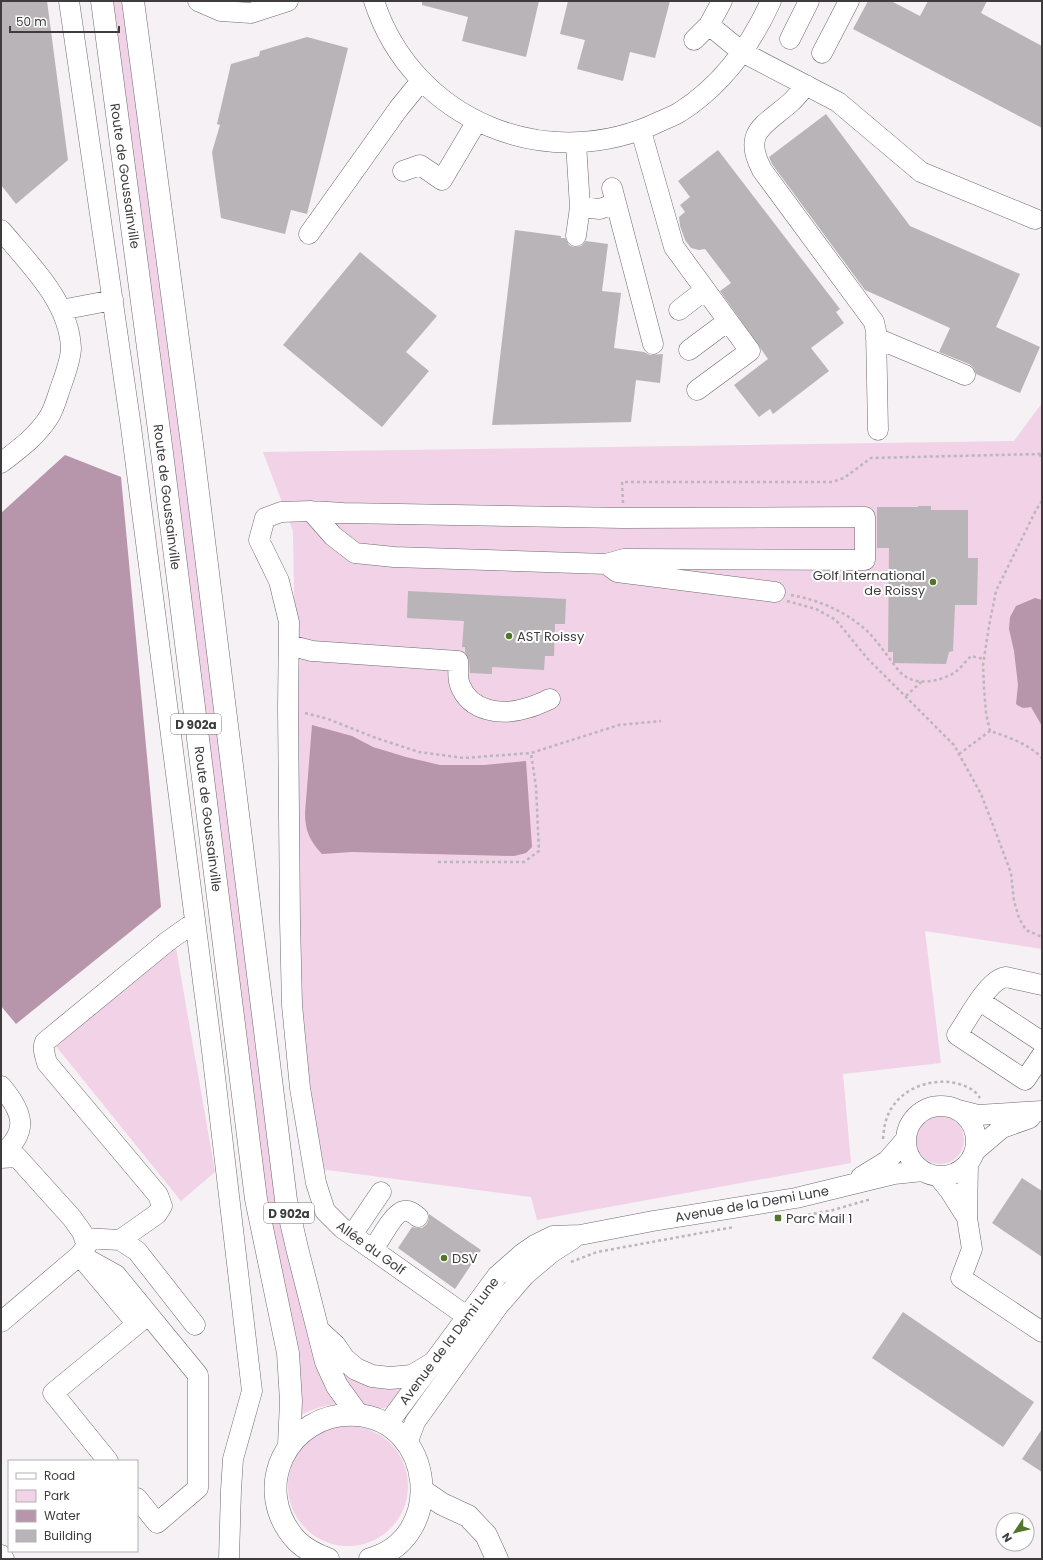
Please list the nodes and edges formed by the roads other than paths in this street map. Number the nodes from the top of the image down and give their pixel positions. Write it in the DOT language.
graph roads {
  1 [pos="69,1"];
  2 [pos="102,1"];
  3 [pos="133,1"];
  4 [pos="198,1"];
  5 [pos="288,1"];
  6 [pos="374,1"];
  7 [pos="722,1"];
  8 [pos="771,1"];
  9 [pos="809,1"];
  10 [pos="848,2"];
  11 [pos="709,24"];
  12 [pos="790,39"];
  13 [pos="694,40"];
  14 [pos="742,52"];
  15 [pos="822,53"];
  16 [pos="421,80"];
  17 [pos="806,85"];
  18 [pos="478,121"];
  19 [pos="641,131"];
  20 [pos="576,143"];
  21 [pos="403,171"];
  22 [pos="580,207"];
  23 [pos="1035,219"];
  24 [pos="1,230"];
  25 [pos="309,234"];
  26 [pos="576,236"];
  27 [pos="705,290"];
  28 [pos="112,300"];
  29 [pos="61,310"];
  30 [pos="679,310"];
  31 [pos="728,321"];
  32 [pos="876,338"];
  33 [pos="653,344"];
  34 [pos="689,350"];
  35 [pos="966,375"];
  36 [pos="697,390"];
  37 [pos="878,430"];
  38 [pos="1,463"];
  39 [pos="311,510"];
  40 [pos="606,564"];
  41 [pos="779,596"];
  42 [pos="289,645"];
  43 [pos="550,699"];
  44 [pos="195,922"];
  45 [pos="1042,985"];
  46 [pos="980,1001"];
  47 [pos="1042,1042"];
  48 [pos="1042,1055"];
  49 [pos="1,1086"];
  50 [pos="958,1110"];
  51 [pos="1042,1113"];
  52 [pos="906,1138"];
  53 [pos="1,1157"];
  54 [pos="971,1158"];
  55 [pos="930,1174"];
  56 [pos="849,1185"];
  57 [pos="381,1192"];
  58 [pos="418,1217"];
  59 [pos="967,1218"];
  60 [pos="352,1235"];
  61 [pos="120,1240"];
  62 [pos="82,1247"];
  63 [pos="373,1250"];
  64 [pos="142,1319"];
  65 [pos="1,1322"];
  66 [pos="475,1322"];
  67 [pos="195,1325"];
  68 [pos="318,1331"];
  69 [pos="1042,1332"];
  70 [pos="432,1364"];
  71 [pos="358,1415"];
  72 [pos="387,1425"];
  73 [pos="408,1444"];
  74 [pos="289,1445"];
  75 [pos="107,1460"];
  76 [pos="423,1491"];
  77 [pos="138,1499"];
  78 [pos="297,1550"];
  79 [pos="392,1554"];
  80 [pos="1,1555"];
  81 [pos="4,1559"];
  82 [pos="229,1559"];
  83 [pos="328,1559"];
  84 [pos="370,1559"];
  85 [pos="497,1559"];
  1 -- 28 [label="street"];
  2 -- 74 [label="main road, Route de Goussainville / D 902a"];
  3 -- 68 [label="main road, D 902a"];
  4 -- 5 [label="street"];
  6 -- 16 [label="street"];
  7 -- 11 [label="street"];
  8 -- 14 [label="street"];
  9 -- 12 [label="street"];
  10 -- 15 [label="street"];
  11 -- 13 [label="street"];
  11 -- 14 [label="street"];
  14 -- 17 [label="street"];
  14 -- 19 [label="street"];
  16 -- 18 [label="street"];
  16 -- 25 [label="street"];
  17 -- 23 [label="street"];
  17 -- 32 [label="street"];
  18 -- 20 [label="street"];
  18 -- 21 [label="street"];
  19 -- 20 [label="street"];
  19 -- 27 [label="street"];
  20 -- 22 [label="street"];
  22 -- 26 [label="street"];
  22 -- 33 [label="street"];
  24 -- 29 [label="street"];
  27 -- 30 [label="street"];
  27 -- 31 [label="street"];
  28 -- 29 [label="street"];
  28 -- 44 [label="street"];
  29 -- 38 [label="street"];
  31 -- 34 [label="street"];
  31 -- 36 [label="street"];
  32 -- 35 [label="street"];
  32 -- 37 [label="street"];
  39 -- 40 [label="street"];
  39 -- 40 [label="street"];
  39 -- 42 [label="street, Allée du Golf"];
  40 -- 41 [label="street"];
  42 -- 43 [label="street"];
  42 -- 60 [label="street, Allée du Golf"];
  44 -- 61 [label="street"];
  44 -- 82 [label="street"];
  45 -- 46 [label="street"];
  46 -- 47 [label="street"];
  46 -- 48 [label="street"];
  49 -- 53 [label="street"];
  50 -- 51 [label="street"];
  50 -- 52 [label="street"];
  50 -- 54 [label="street"];
  51 -- 54 [label="street"];
  52 -- 55 [label="street"];
  52 -- 56 [label="street"];
  53 -- 62 [label="street"];
  54 -- 55 [label="street"];
  54 -- 59 [label="street"];
  55 -- 56 [label="street, Avenue de la Demi Lune"];
  55 -- 59 [label="street"];
  56 -- 66 [label="street, Avenue de la Demi Lune"];
  57 -- 60 [label="street"];
  58 -- 63 [label="street"];
  59 -- 69 [label="street"];
  60 -- 63 [label="street, Allée du Golf"];
  61 -- 62 [label="street"];
  61 -- 67 [label="street"];
  62 -- 64 [label="street"];
  62 -- 65 [label="street"];
  63 -- 66 [label="street, Allée du Golf"];
  64 -- 75 [label="street"];
  64 -- 77 [label="street"];
  66 -- 70 [label="street, Avenue de la Demi Lune"];
  66 -- 73 [label="street, Avenue de la Demi Lune"];
  68 -- 70 [label="main road"];
  68 -- 71 [label="main road, D 902a"];
  70 -- 72 [label="street, Avenue de la Demi Lune"];
  71 -- 72 [label="main road"];
  71 -- 74 [label="main road"];
  72 -- 73 [label="main road"];
  73 -- 76 [label="main road"];
  74 -- 78 [label="main road"];
  76 -- 79 [label="main road"];
  76 -- 85 [label="main road"];
  78 -- 83 [label="main road"];
  79 -- 84 [label="main road"];
  80 -- 81 [label="street"];
}
